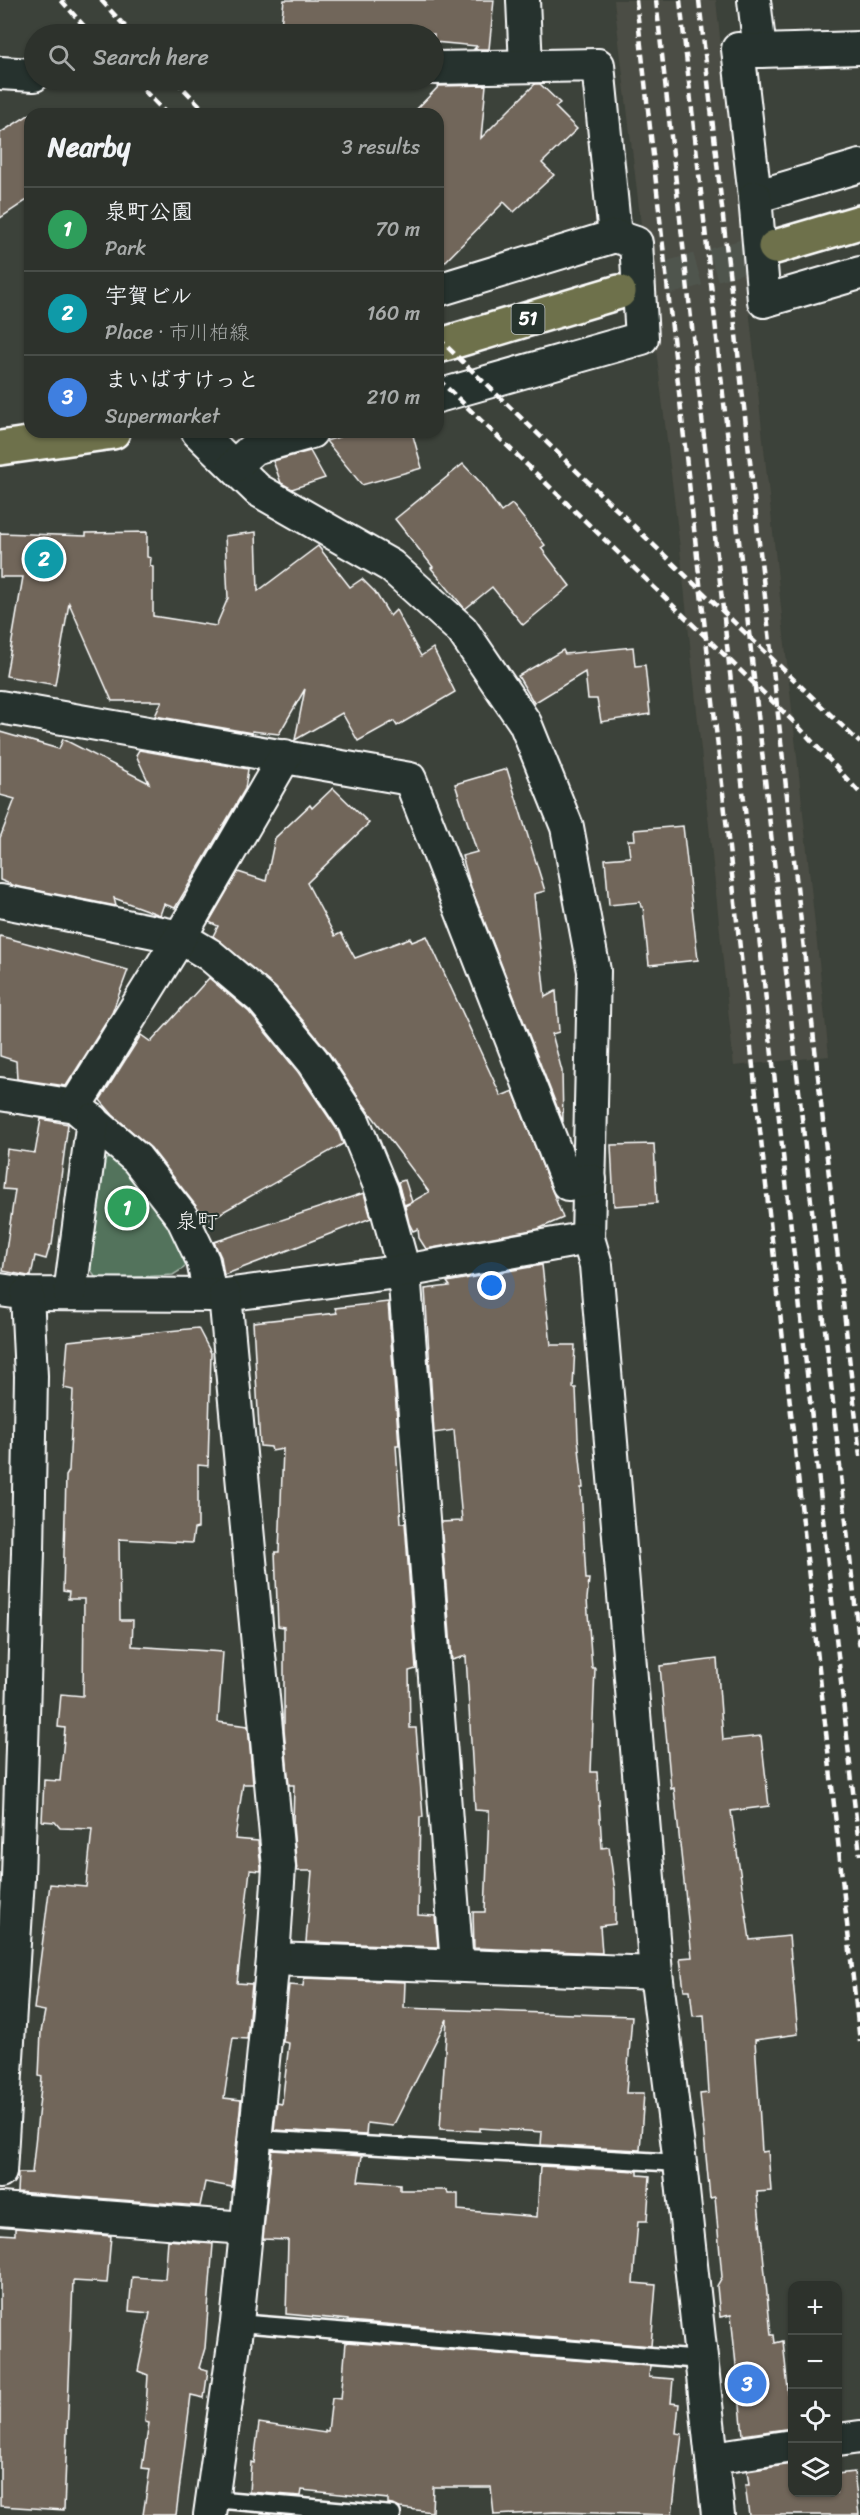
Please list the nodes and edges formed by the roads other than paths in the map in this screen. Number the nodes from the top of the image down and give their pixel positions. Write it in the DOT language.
graph roads {
  1 [pos="523,0"];
  2 [pos="754,0"];
  3 [pos="860,48"];
  4 [pos="760,51"];
  5 [pos="526,66"];
  6 [pos="444,68"];
  7 [pos="0,73"];
  8 [pos="24,74"];
  9 [pos="860,166"];
  10 [pos="755,197"];
  11 [pos="860,222"];
  12 [pos="615,237"];
  13 [pos="775,247"];
  14 [pos="860,273"];
  15 [pos="444,288"];
  16 [pos="619,292"];
  17 [pos="444,344"];
  18 [pos="444,394"];
  19 [pos="71,438"];
  20 [pos="204,438"];
  21 [pos="290,438"];
  22 [pos="0,448"];
  23 [pos="234,466"];
  24 [pos="0,707"];
  25 [pos="285,756"];
  26 [pos="0,902"];
  27 [pos="180,937"];
  28 [pos="0,1094"];
  29 [pos="84,1113"];
  30 [pos="590,1180"];
  31 [pos="588,1238"];
  32 [pos="404,1271"];
  33 [pos="14,1292"];
  34 [pos="70,1294"];
  35 [pos="217,1295"];
  36 [pos="273,1959"];
  37 [pos="457,1965"];
  38 [pos="656,1973"];
  39 [pos="3,2052"];
  40 [pos="256,2139"];
  41 [pos="680,2163"];
  42 [pos="0,2172"];
  43 [pos="0,2209"];
  44 [pos="245,2228"];
  45 [pos="237,2323"];
  46 [pos="701,2360"];
  47 [pos="860,2437"];
  48 [pos="842,2439"];
  49 [pos="788,2447"];
  50 [pos="713,2458"];
  51 [pos="212,2507"];
  52 [pos="392,2515"];
  53 [pos="718,2515"];
  1 -- 5 [label="street"];
  2 -- 4 [label="street"];
  3 -- 4 [label="street"];
  4 -- 10 [label="street"];
  5 -- 6 [label="street"];
  5 -- 12 [label="street"];
  7 -- 8 [label="street"];
  9 -- 10 [label="street"];
  10 -- 14 [label="street"];
  11 -- 13 [label="main road"];
  12 -- 15 [label="street"];
  12 -- 18 [label="street"];
  16 -- 17 [label="main road, 51"];
  19 -- 22 [label="main road"];
  20 -- 23 [label="street"];
  21 -- 23 [label="street"];
  23 -- 30 [label="street"];
  24 -- 25 [label="street"];
  25 -- 27 [label="street"];
  25 -- 30 [label="street"];
  26 -- 27 [label="street"];
  27 -- 29 [label="street"];
  27 -- 32 [label="street"];
  28 -- 29 [label="street"];
  29 -- 34 [label="street"];
  29 -- 35 [label="street"];
  30 -- 31 [label="street"];
  31 -- 32 [label="street"];
  31 -- 38 [label="street"];
  32 -- 35 [label="street"];
  32 -- 37 [label="street"];
  33 -- 34 [label="street"];
  33 -- 39 [label="street"];
  34 -- 35 [label="street"];
  35 -- 36 [label="street"];
  36 -- 37 [label="street"];
  36 -- 40 [label="street"];
  37 -- 38 [label="street"];
  38 -- 41 [label="street"];
  39 -- 42 [label="street"];
  40 -- 41 [label="lane"];
  40 -- 44 [label="street"];
  41 -- 46 [label="street"];
  43 -- 44 [label="street"];
  44 -- 45 [label="street"];
  45 -- 46 [label="lane"];
  45 -- 51 [label="street"];
  46 -- 50 [label="street"];
  47 -- 48 [label="street"];
  49 -- 50 [label="street"];
  50 -- 53 [label="street"];
  51 -- 52 [label="lane"];
}
